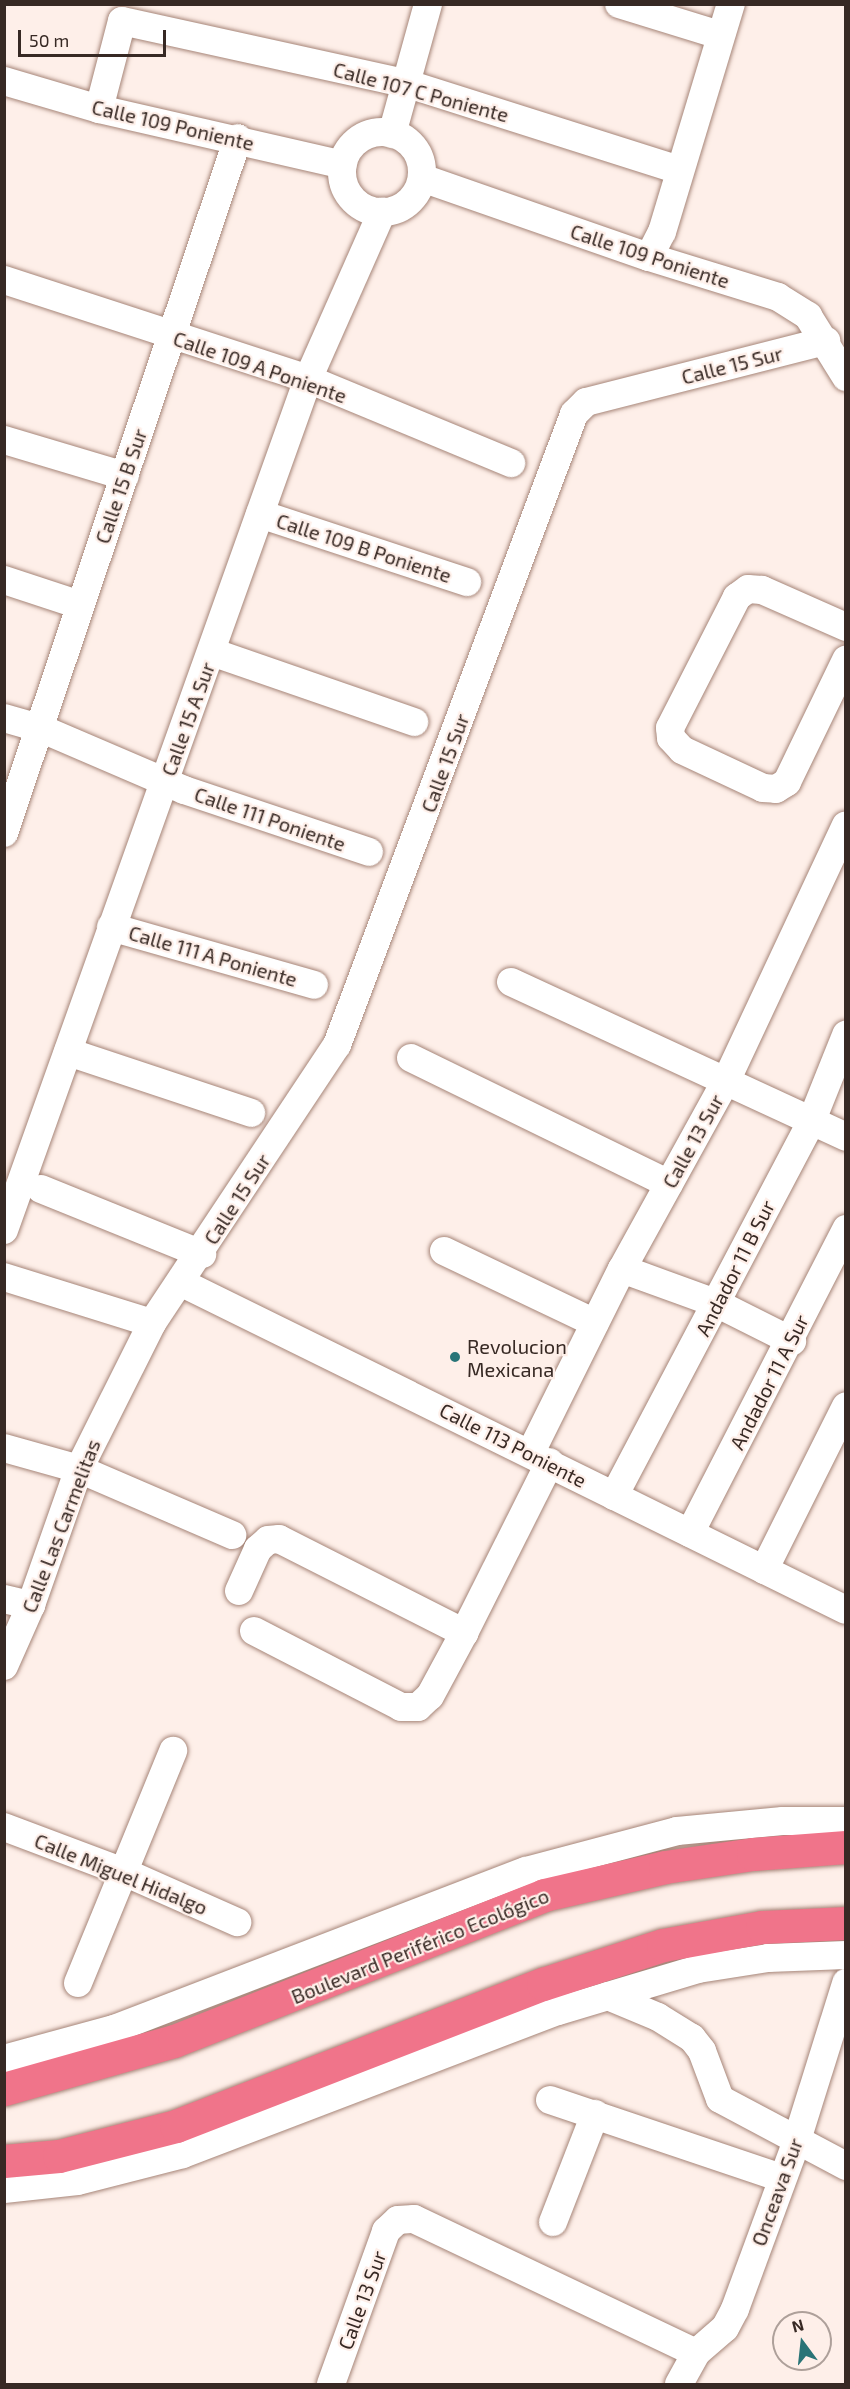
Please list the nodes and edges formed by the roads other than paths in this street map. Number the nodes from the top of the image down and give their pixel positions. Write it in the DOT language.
graph roads {
  1 [pos="428,4"];
  2 [pos="619,4"];
  3 [pos="730,4"];
  4 [pos="720,35"];
  5 [pos="4,81"];
  6 [pos="405,83"];
  7 [pos="99,109"];
  8 [pos="392,134"];
  9 [pos="238,138"];
  10 [pos="343,165"];
  11 [pos="680,170"];
  12 [pos="422,178"];
  13 [pos="382,212"];
  14 [pos="649,257"];
  15 [pos="4,280"];
  16 [pos="170,336"];
  17 [pos="826,340"];
  18 [pos="846,377"];
  19 [pos="308,379"];
  20 [pos="4,440"];
  21 [pos="511,463"];
  22 [pos="125,476"];
  23 [pos="260,514"];
  24 [pos="4,580"];
  25 [pos="467,582"];
  26 [pos="80,605"];
  27 [pos="846,627"];
  28 [pos="212,652"];
  29 [pos="846,660"];
  30 [pos="4,718"];
  31 [pos="414,722"];
  32 [pos="42,729"];
  33 [pos="165,782"];
  34 [pos="846,825"];
  35 [pos="4,833"];
  36 [pos="369,852"];
  37 [pos="111,927"];
  38 [pos="512,982"];
  39 [pos="315,985"];
  40 [pos="846,1035"];
  41 [pos="68,1052"];
  42 [pos="411,1058"];
  43 [pos="727,1080"];
  44 [pos="251,1113"];
  45 [pos="812,1120"];
  46 [pos="846,1137"];
  47 [pos="669,1184"];
  48 [pos="41,1189"];
  49 [pos="4,1230"];
  50 [pos="846,1230"];
  51 [pos="444,1251"];
  52 [pos="202,1254"];
  53 [pos="622,1269"];
  54 [pos="4,1277"];
  55 [pos="180,1282"];
  56 [pos="718,1304"];
  57 [pos="152,1323"];
  58 [pos="595,1323"];
  59 [pos="792,1341"];
  60 [pos="846,1406"];
  61 [pos="4,1448"];
  62 [pos="540,1457"];
  63 [pos="79,1469"];
  64 [pos="614,1496"];
  65 [pos="690,1533"];
  66 [pos="232,1535"];
  67 [pos="764,1569"];
  68 [pos="239,1591"];
  69 [pos="18,1602"];
  70 [pos="846,1610"];
  71 [pos="254,1631"];
  72 [pos="464,1633"];
  73 [pos="4,1666"];
  74 [pos="172,1751"];
  75 [pos="846,1821"];
  76 [pos="4,1827"];
  77 [pos="846,1847"];
  78 [pos="124,1872"];
  79 [pos="237,1922"];
  80 [pos="846,1923"];
  81 [pos="846,1954"];
  82 [pos="78,1983"];
  83 [pos="845,1986"];
  84 [pos="608,1996"];
  85 [pos="4,2058"];
  86 [pos="4,2090"];
  87 [pos="550,2100"];
  88 [pos="595,2114"];
  89 [pos="796,2143"];
  90 [pos="4,2161"];
  91 [pos="846,2166"];
  92 [pos="782,2178"];
  93 [pos="4,2189"];
  94 [pos="553,2222"];
  95 [pos="696,2353"];
  96 [pos="334,2384"];
  97 [pos="679,2385"];
  1 -- 6 [label="street"];
  2 -- 4 [label="street"];
  3 -- 4 [label="street"];
  4 -- 11 [label="street"];
  5 -- 7 [label="street, Calle 109 Poniente"];
  6 -- 7 [label="street, Calle 107 C Poniente"];
  6 -- 8 [label="street"];
  6 -- 11 [label="street, Calle 107 C Poniente"];
  7 -- 9 [label="street, Calle 109 Poniente"];
  8 -- 10 [label="street"];
  8 -- 12 [label="street"];
  9 -- 10 [label="street, Calle 109 Poniente"];
  9 -- 16 [label="street, Calle 15 B Sur"];
  10 -- 13 [label="street"];
  11 -- 14 [label="street"];
  12 -- 13 [label="street"];
  12 -- 14 [label="street, Calle 109 Poniente"];
  13 -- 19 [label="street, Calle 15 A Sur"];
  14 -- 17 [label="street, Calle 109 Poniente"];
  15 -- 16 [label="street, Calle 109 A Poniente"];
  16 -- 19 [label="street, Calle 109 A Poniente"];
  16 -- 22 [label="street, Calle 15 B Sur"];
  17 -- 18 [label="street, Calle 109 Poniente"];
  17 -- 52 [label="street, Calle 15 Sur"];
  19 -- 21 [label="street, Calle 109 A Poniente"];
  19 -- 23 [label="street, Calle 15 A Sur"];
  20 -- 22 [label="street"];
  22 -- 26 [label="street, Calle 15 B Sur"];
  23 -- 25 [label="street, Calle 109 B Poniente"];
  23 -- 28 [label="street, Calle 15 A Sur"];
  24 -- 26 [label="street"];
  26 -- 32 [label="street, Calle 15 B Sur"];
  27 -- 29 [label="street"];
  28 -- 31 [label="street"];
  28 -- 33 [label="street, Calle 15 A Sur"];
  30 -- 32 [label="street, Calle 111 Poniente"];
  32 -- 33 [label="street, Calle 111 Poniente"];
  32 -- 35 [label="street, Calle 15 B Sur"];
  33 -- 36 [label="street, Calle 111 Poniente"];
  33 -- 37 [label="street, Calle 15 A Sur"];
  34 -- 43 [label="street, Calle 13 Sur"];
  37 -- 39 [label="street, Calle 111 A Poniente"];
  37 -- 41 [label="street, Calle 15 A Sur"];
  38 -- 43 [label="street"];
  40 -- 45 [label="street, Andador 11 B Sur"];
  41 -- 44 [label="street"];
  41 -- 49 [label="street, Calle 15 A Sur"];
  42 -- 47 [label="street"];
  43 -- 45 [label="street"];
  43 -- 47 [label="street, Calle 13 Sur"];
  45 -- 46 [label="street"];
  45 -- 56 [label="street, Andador 11 B Sur"];
  47 -- 53 [label="street, Calle 13 Sur"];
  48 -- 52 [label="street"];
  50 -- 59 [label="street, Andador 11 A Sur"];
  51 -- 58 [label="street"];
  52 -- 55 [label="street, Calle 15 Sur"];
  53 -- 56 [label="street"];
  53 -- 58 [label="street, Calle 13 Sur"];
  54 -- 57 [label="street"];
  55 -- 57 [label="street, Calle 15 Sur"];
  55 -- 62 [label="street, Calle 113 Poniente"];
  56 -- 59 [label="street"];
  56 -- 64 [label="street, Andador 11 B Sur"];
  57 -- 63 [label="street, Calle Las Carmelitas"];
  58 -- 62 [label="street, Calle 13 Sur"];
  59 -- 65 [label="street, Andador 11 A Sur"];
  60 -- 67 [label="street"];
  61 -- 63 [label="street"];
  62 -- 64 [label="street, Calle 113 Poniente"];
  62 -- 72 [label="street, Calle 13 Sur"];
  63 -- 66 [label="street"];
  63 -- 69 [label="street, Calle Las Carmelitas"];
  64 -- 65 [label="street, Calle 113 Poniente"];
  65 -- 67 [label="street, Calle 113 Poniente"];
  67 -- 70 [label="street, Calle 113 Poniente"];
  68 -- 72 [label="street"];
  69 -- 73 [label="street, Calle Las Carmelitas"];
  71 -- 72 [label="street, Calle 13 Sur"];
  74 -- 78 [label="street"];
  75 -- 85 [label="street, Boulevard Periférico Ecológico"];
  76 -- 78 [label="street, Calle Miguel Hidalgo"];
  77 -- 86 [label="highway, Boulevard Periférico Ecológico"];
  78 -- 79 [label="street, Calle Miguel Hidalgo"];
  78 -- 82 [label="street"];
  80 -- 90 [label="highway"];
  81 -- 84 [label="street"];
  83 -- 89 [label="street, Onceava Sur"];
  84 -- 89 [label="street"];
  84 -- 93 [label="street"];
  87 -- 88 [label="street"];
  88 -- 92 [label="street"];
  88 -- 94 [label="street"];
  89 -- 91 [label="street"];
  89 -- 92 [label="street, Onceava Sur"];
  92 -- 95 [label="street, Onceava Sur"];
  95 -- 96 [label="street, Calle 13 Sur"];
  95 -- 97 [label="street, Onceava Sur"];
}
